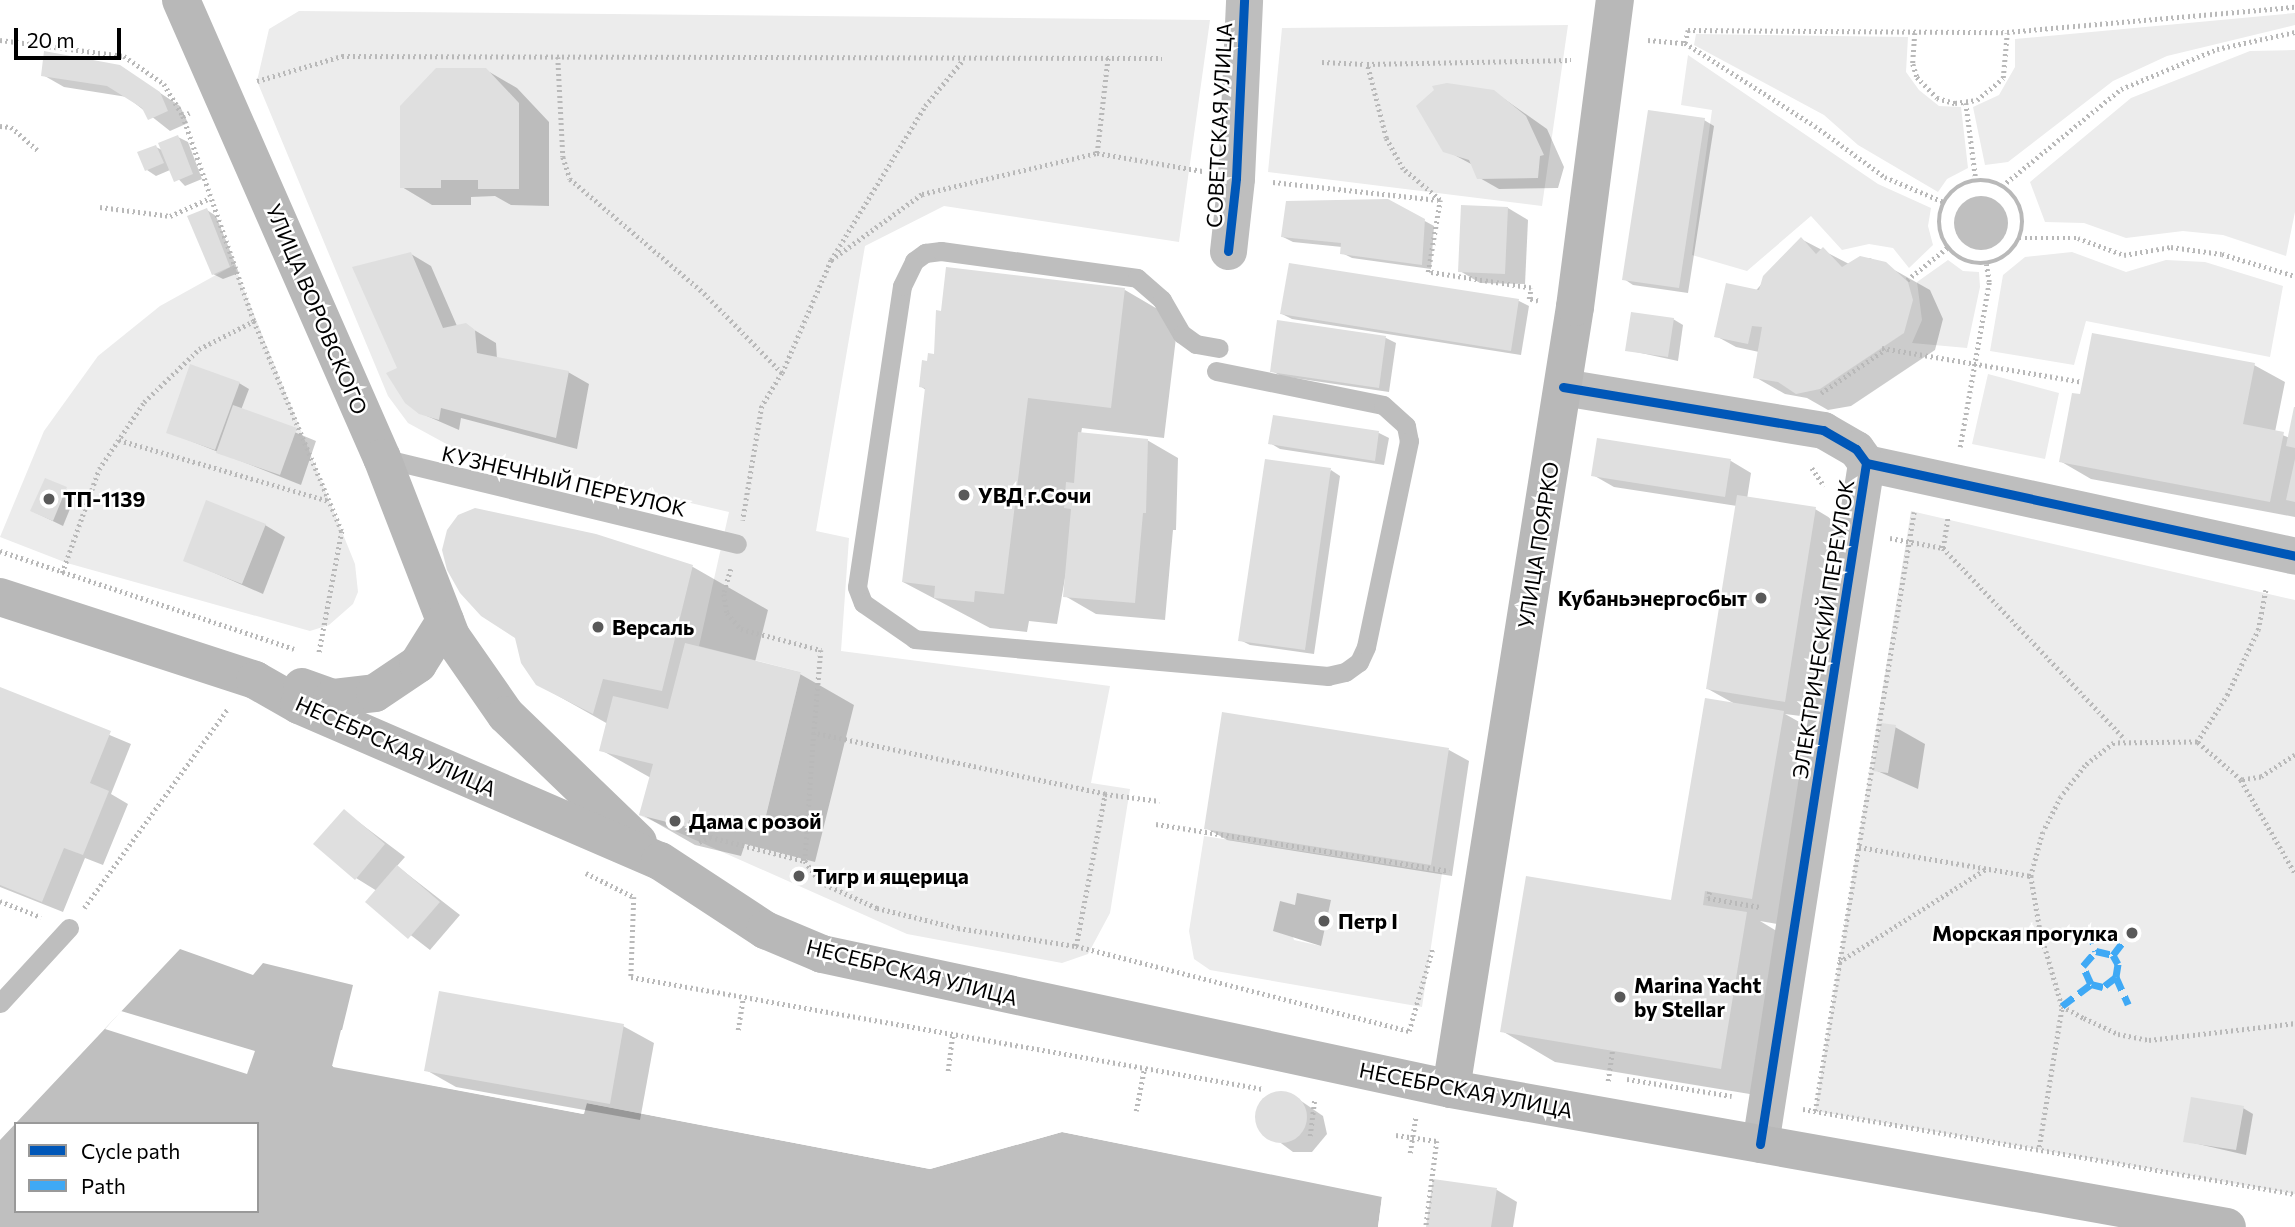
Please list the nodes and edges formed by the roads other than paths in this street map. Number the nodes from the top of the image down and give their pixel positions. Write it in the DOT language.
graph roads {
  1 [pos="181,0"];
  2 [pos="1244,0"];
  3 [pos="1615,0"];
  4 [pos="1228,251"];
  5 [pos="1219,348"];
  6 [pos="1216,371"];
  7 [pos="1563,387"];
  8 [pos="382,458"];
  9 [pos="1866,463"];
  10 [pos="737,544"];
  11 [pos="2284,554"];
  12 [pos="0,597"];
  13 [pos="445,621"];
  14 [pos="245,689"];
  15 [pos="660,861"];
  16 [pos="69,928"];
  17 [pos="0,1003"];
  18 [pos="1451,1089"];
  19 [pos="1760,1144"];
  20 [pos="2227,1227"];
  1 -- 8 [label="main road, УЛИЦА ВОРОВСКОГО"];
  2 -- 4 [label="street, СОВЕТСКАЯ УЛИЦА"];
  3 -- 7 [label="main road, УЛИЦА ПОЯРКО"];
  5 -- 6 [label="lane"];
  7 -- 9 [label="street"];
  7 -- 18 [label="main road, УЛИЦА ПОЯРКО"];
  8 -- 10 [label="lane, КУЗНЕЧНЫЙ ПЕРЕУЛОК"];
  8 -- 13 [label="main road, УЛИЦА ВОРОВСКОГО"];
  9 -- 11 [label="street"];
  9 -- 19 [label="street, ЭЛЕКТРИЧЕСКИЙ ПЕРЕУЛОК"];
  12 -- 14 [label="main road, НЕСЕБРСКАЯ УЛИЦА"];
  13 -- 14 [label="main road"];
  13 -- 15 [label="main road, УЛИЦА ВОРОВСКОГО"];
  14 -- 15 [label="main road, НЕСЕБРСКАЯ УЛИЦА"];
  15 -- 18 [label="main road, НЕСЕБРСКАЯ УЛИЦА"];
  16 -- 17 [label="lane"];
  18 -- 19 [label="main road, НЕСЕБРСКАЯ УЛИЦА"];
  19 -- 20 [label="main road, НЕСЕБРСКАЯ УЛИЦА"];
}
